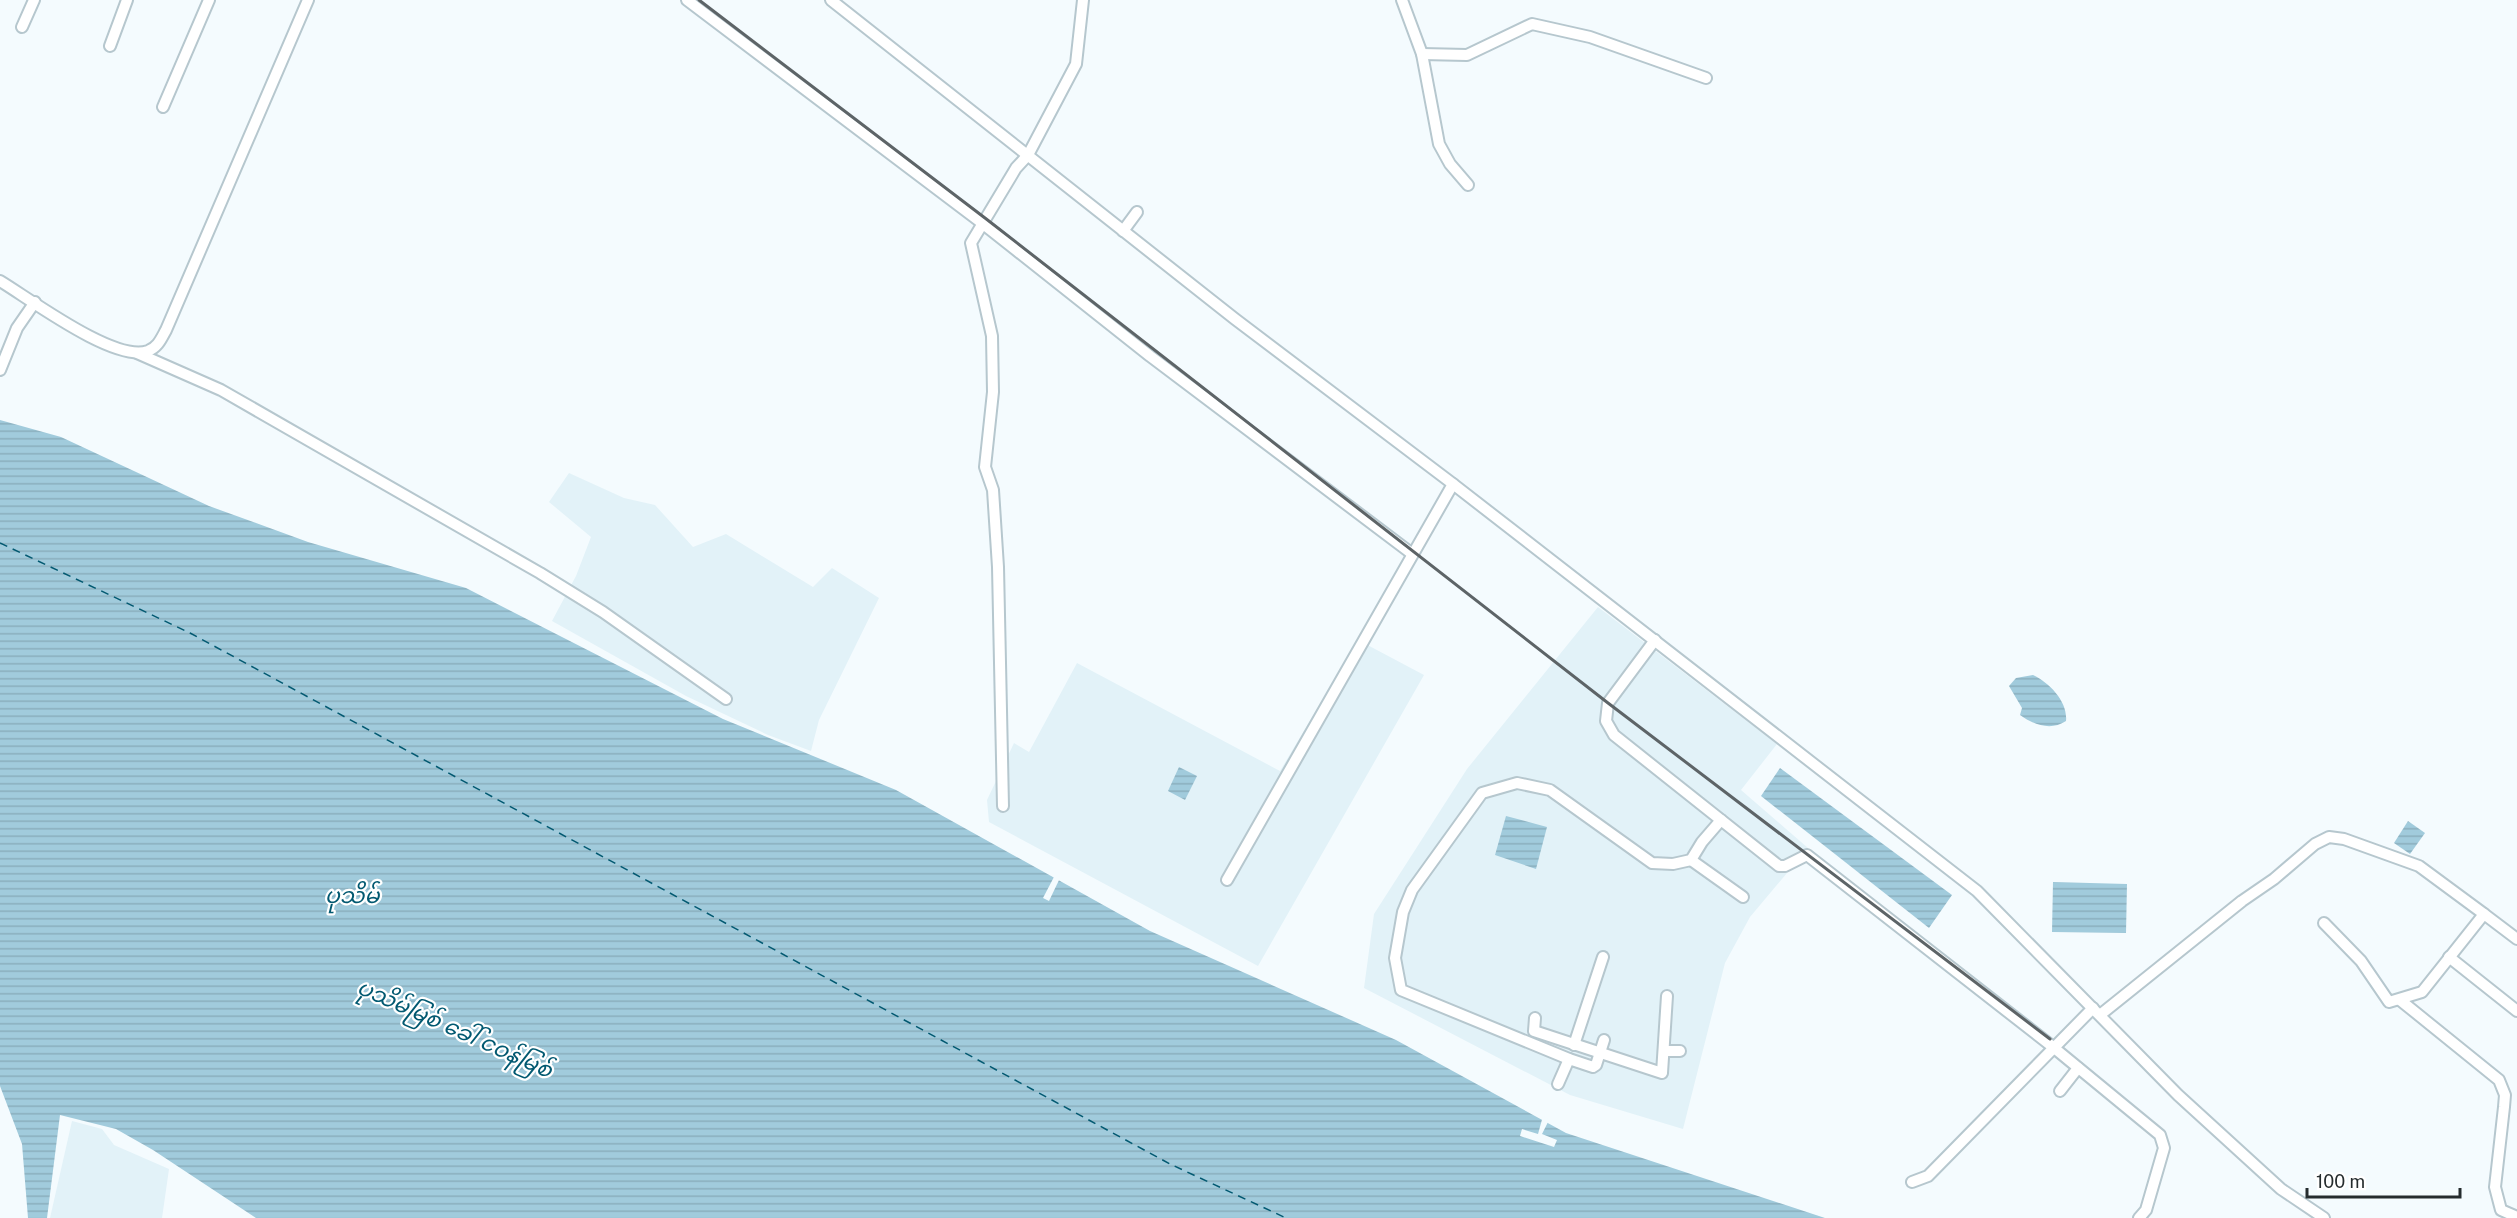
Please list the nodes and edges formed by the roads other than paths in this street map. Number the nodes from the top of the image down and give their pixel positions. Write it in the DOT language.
graph roads {
  1 [pos="34,0"];
  2 [pos="127,0"];
  3 [pos="209,0"];
  4 [pos="308,0"];
  5 [pos="687,0"];
  6 [pos="831,0"];
  7 [pos="1083,0"];
  8 [pos="1402,0"];
  9 [pos="22,27"];
  10 [pos="110,46"];
  11 [pos="1422,54"];
  12 [pos="1706,78"];
  13 [pos="163,107"];
  14 [pos="1028,156"];
  15 [pos="1468,184"];
  16 [pos="1137,212"];
  17 [pos="982,223"];
  18 [pos="1123,231"];
  19 [pos="0,281"];
  20 [pos="35,302"];
  21 [pos="137,353"];
  22 [pos="0,370"];
  23 [pos="1453,484"];
  24 [pos="1411,553"];
  25 [pos="1654,640"];
  26 [pos="726,699"];
  27 [pos="1004,806"];
  28 [pos="1721,820"];
  29 [pos="1691,860"];
  30 [pos="1227,880"];
  31 [pos="1743,897"];
  32 [pos="2484,914"];
  33 [pos="2324,923"];
  34 [pos="2517,939"];
  35 [pos="1603,957"];
  36 [pos="2449,957"];
  37 [pos="1667,996"];
  38 [pos="2400,1000"];
  39 [pos="2097,1011"];
  40 [pos="2517,1011"];
  41 [pos="1535,1018"];
  42 [pos="1604,1040"];
  43 [pos="1574,1045"];
  44 [pos="2053,1047"];
  45 [pos="1665,1051"];
  46 [pos="1680,1051"];
  47 [pos="1600,1053"];
  48 [pos="1569,1059"];
  49 [pos="2079,1068"];
  50 [pos="1558,1084"];
  51 [pos="2060,1091"];
  52 [pos="1912,1182"];
  53 [pos="2517,1217"];
  54 [pos="2139,1218"];
  55 [pos="2324,1218"];
  1 -- 9 [label="street"];
  2 -- 10 [label="street"];
  3 -- 13 [label="street"];
  4 -- 21 [label="street"];
  5 -- 17 [label="street"];
  6 -- 14 [label="street"];
  7 -- 14 [label="street"];
  8 -- 11 [label="street"];
  11 -- 12 [label="street"];
  11 -- 15 [label="street"];
  14 -- 17 [label="street"];
  14 -- 18 [label="street"];
  16 -- 18 [label="street"];
  17 -- 24 [label="street"];
  17 -- 27 [label="street"];
  18 -- 23 [label="street"];
  19 -- 20 [label="street"];
  20 -- 21 [label="street"];
  20 -- 22 [label="street"];
  21 -- 26 [label="street"];
  23 -- 24 [label="street"];
  23 -- 25 [label="street"];
  24 -- 30 [label="street"];
  25 -- 28 [label="street"];
  25 -- 39 [label="street"];
  28 -- 29 [label="street"];
  28 -- 44 [label="street"];
  29 -- 31 [label="street"];
  29 -- 48 [label="street"];
  32 -- 34 [label="street"];
  32 -- 36 [label="street"];
  32 -- 39 [label="street"];
  33 -- 38 [label="street"];
  35 -- 43 [label="street"];
  36 -- 38 [label="street"];
  36 -- 40 [label="street"];
  37 -- 45 [label="street"];
  38 -- 53 [label="street"];
  39 -- 44 [label="street"];
  39 -- 55 [label="street"];
  41 -- 43 [label="street"];
  42 -- 47 [label="street"];
  43 -- 47 [label="street"];
  44 -- 49 [label="street"];
  44 -- 52 [label="street"];
  45 -- 46 [label="street"];
  45 -- 47 [label="street"];
  47 -- 48 [label="street"];
  48 -- 50 [label="street"];
  49 -- 51 [label="street"];
  49 -- 54 [label="street"];
}
